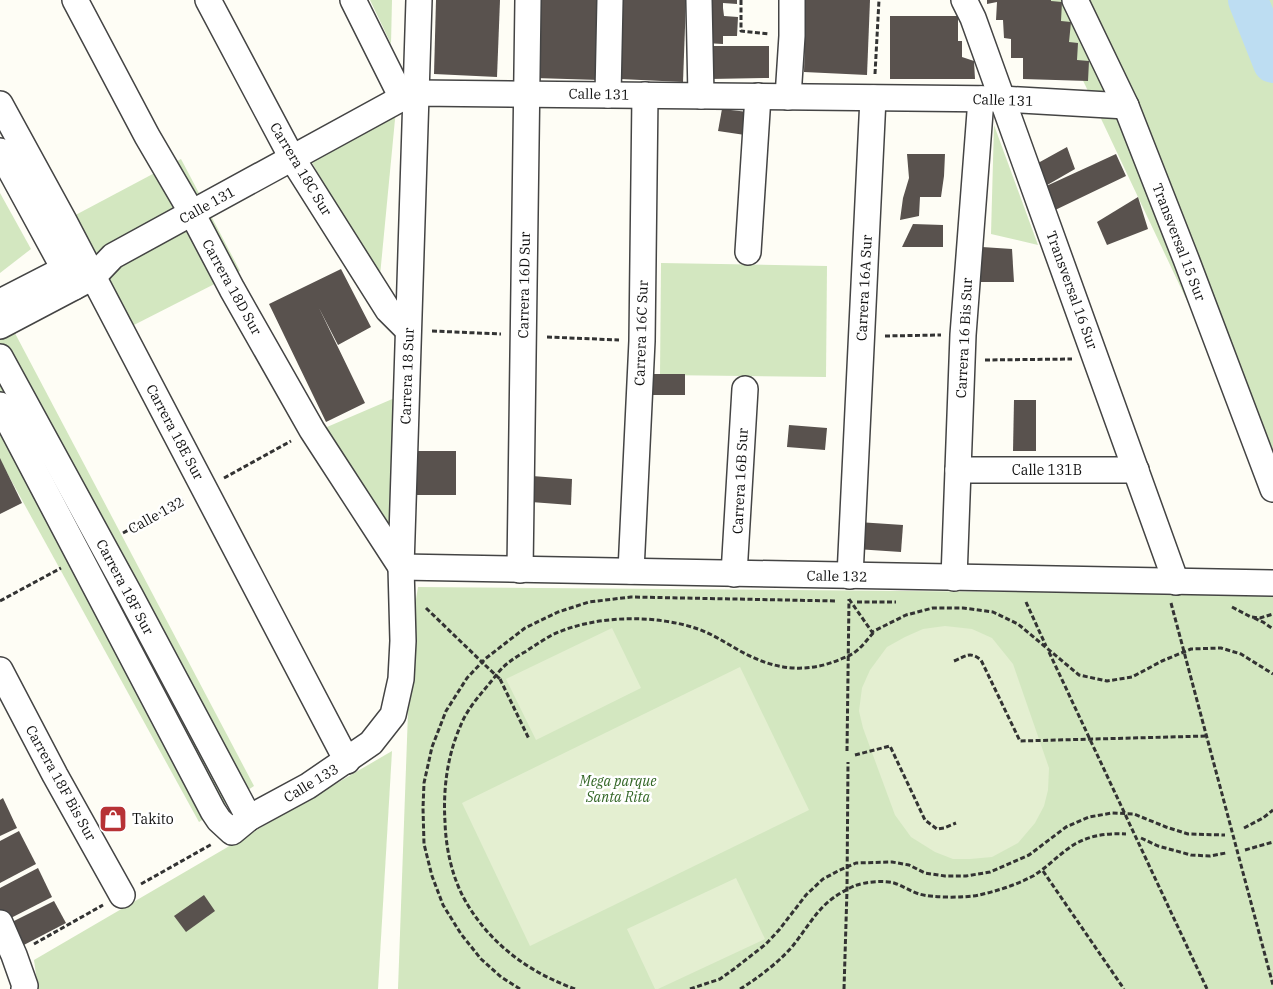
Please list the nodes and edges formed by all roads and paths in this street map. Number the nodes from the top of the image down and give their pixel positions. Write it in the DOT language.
graph roads {
  1 [pos="75,0"];
  2 [pos="208,0"];
  3 [pos="353,0"];
  4 [pos="419,0"];
  5 [pos="528,0"];
  6 [pos="610,0"];
  7 [pos="699,0"];
  8 [pos="741,0"];
  9 [pos="792,0"];
  10 [pos="880,0"];
  11 [pos="964,0"];
  12 [pos="1074,0"];
  13 [pos="741,31"];
  14 [pos="527,94"];
  15 [pos="608,94"];
  16 [pos="409,95"];
  17 [pos="645,95"];
  18 [pos="702,96"];
  19 [pos="758,96"];
  20 [pos="788,97"];
  21 [pos="873,98"];
  22 [pos="991,99"];
  23 [pos="0,104"];
  24 [pos="1126,106"];
  25 [pos="0,151"];
  26 [pos="292,158"];
  27 [pos="192,213"];
  28 [pos="748,252"];
  29 [pos="78,273"];
  30 [pos="0,302"];
  31 [pos="0,326"];
  32 [pos="408,330"];
  33 [pos="963,335"];
  34 [pos="862,336"];
  35 [pos="0,357"];
  36 [pos="1096,358"];
  37 [pos="962,360"];
  38 [pos="745,389"];
  39 [pos="0,405"];
  40 [pos="312,430"];
  41 [pos="958,470"];
  42 [pos="1136,470"];
  43 [pos="204,489"];
  44 [pos="1273,489"];
  45 [pos="102,545"];
  46 [pos="80,557"];
  47 [pos="520,570"];
  48 [pos="631,571"];
  49 [pos="734,574"];
  50 [pos="401,576"];
  51 [pos="850,576"];
  52 [pos="954,578"];
  53 [pos="1273,584"];
  54 [pos="1174,593"];
  55 [pos="0,601"];
  56 [pos="837,601"];
  57 [pos="1026,602"];
  58 [pos="1251,617"];
  59 [pos="1273,629"];
  60 [pos="874,632"];
  61 [pos="1048,649"];
  62 [pos="1184,652"];
  63 [pos="848,656"];
  64 [pos="954,661"];
  65 [pos="484,664"];
  66 [pos="0,670"];
  67 [pos="1273,674"];
  68 [pos="1207,736"];
  69 [pos="529,739"];
  70 [pos="1090,740"];
  71 [pos="371,743"];
  72 [pos="847,751"];
  73 [pos="855,755"];
  74 [pos="347,761"];
  75 [pos="848,762"];
  76 [pos="1273,810"];
  77 [pos="1125,814"];
  78 [pos="956,822"];
  79 [pos="240,825"];
  80 [pos="1244,828"];
  81 [pos="1126,834"];
  82 [pos="1225,835"];
  83 [pos="1141,838"];
  84 [pos="1273,842"];
  85 [pos="1245,850"];
  86 [pos="1226,853"];
  87 [pos="847,867"];
  88 [pos="1043,871"];
  89 [pos="847,890"];
  90 [pos="122,894"];
  91 [pos="0,923"];
  92 [pos="1273,985"];
  93 [pos="24,989"];
  94 [pos="520,989"];
  95 [pos="575,989"];
  96 [pos="690,989"];
  97 [pos="740,989"];
  98 [pos="844,989"];
  99 [pos="1124,989"];
  100 [pos="1207,989"];
  1 -- 27 [label="street, Carrera 18D Sur"];
  2 -- 26 [label="street, Carrera 18C Sur"];
  3 -- 16 [label="street"];
  4 -- 16 [label="street, Carrera 18 Sur"];
  5 -- 14 [label="street, Carrera 16D Sur"];
  6 -- 15 [label="street"];
  7 -- 18 [label="street"];
  8 -- 13 [label="path"];
  9 -- 20 [label="street"];
  10 -- 21 [label="path"];
  11 -- 22 [label="street, Transversal 16 Sur"];
  12 -- 24 [label="street, Transversal 15 Sur"];
  14 -- 15 [label="street, Calle 131"];
  14 -- 16 [label="street, Calle 131"];
  14 -- 47 [label="street, Carrera 16D Sur"];
  15 -- 17 [label="street, Calle 131"];
  16 -- 26 [label="street, Calle 131"];
  16 -- 32 [label="street, Carrera 18 Sur"];
  17 -- 18 [label="street, Calle 131"];
  17 -- 48 [label="street, Carrera 16C Sur"];
  18 -- 19 [label="street, Calle 131"];
  19 -- 20 [label="street, Calle 131"];
  19 -- 28 [label="street"];
  20 -- 21 [label="street, Calle 131"];
  21 -- 22 [label="street, Calle 131"];
  21 -- 34 [label="street, Carrera 16A Sur"];
  22 -- 24 [label="street, Calle 131"];
  22 -- 33 [label="street, Carrera 16 Bis Sur"];
  22 -- 36 [label="street, Transversal 16 Sur"];
  23 -- 29 [label="street, Carrera 18E Sur"];
  24 -- 44 [label="street, Transversal 15 Sur"];
  25 -- 29 [label="street, Carrera 18E Sur"];
  26 -- 27 [label="street, Calle 131"];
  26 -- 32 [label="street, Carrera 18C Sur"];
  27 -- 29 [label="street, Calle 131"];
  27 -- 40 [label="street, Carrera 18D Sur"];
  29 -- 30 [label="street, Calle 131"];
  29 -- 31 [label="street, Calle 131"];
  29 -- 43 [label="street, Carrera 18E Sur"];
  32 -- 50 [label="street, Carrera 18 Sur"];
  33 -- 34 [label="path"];
  33 -- 37 [label="street, Carrera 16 Bis Sur"];
  34 -- 51 [label="street, Carrera 16A Sur"];
  35 -- 45 [label="street, Carrera 18F Sur"];
  36 -- 37 [label="path"];
  36 -- 42 [label="street, Transversal 16 Sur"];
  37 -- 41 [label="street, Carrera 16 Bis Sur"];
  38 -- 49 [label="street, Carrera 16B Sur"];
  39 -- 46 [label="street, Carrera 18F Sur"];
  40 -- 43 [label="path, Calle 132"];
  40 -- 50 [label="street, Carrera 18D Sur"];
  41 -- 42 [label="street, Calle 131B"];
  41 -- 52 [label="street, Carrera 16 Bis Sur"];
  42 -- 54 [label="street, Transversal 16 Sur"];
  43 -- 45 [label="path, Calle 132"];
  43 -- 74 [label="street, Carrera 18E Sur"];
  45 -- 79 [label="street, Carrera 18F Sur"];
  46 -- 55 [label="path"];
  46 -- 79 [label="street, Carrera 18F Sur"];
  47 -- 48 [label="street, Calle 132"];
  47 -- 50 [label="street, Calle 132"];
  48 -- 49 [label="street, Calle 132"];
  49 -- 51 [label="street, Calle 132"];
  50 -- 65 [label="path"];
  50 -- 71 [label="street, Carrera 18 Sur"];
  51 -- 52 [label="street, Calle 132"];
  52 -- 54 [label="street, Calle 132"];
  53 -- 54 [label="street, Calle 132"];
  54 -- 62 [label="path"];
  56 -- 65 [label="path"];
  57 -- 61 [label="path"];
  58 -- 59 [label="path"];
  60 -- 61 [label="path"];
  60 -- 63 [label="path"];
  60 -- 63 [label="path"];
  61 -- 62 [label="path"];
  61 -- 70 [label="path"];
  62 -- 67 [label="path"];
  62 -- 68 [label="path"];
  63 -- 72 [label="path"];
  63 -- 95 [label="path"];
  64 -- 70 [label="path"];
  65 -- 69 [label="path, bridge"];
  65 -- 94 [label="path"];
  66 -- 90 [label="street, Carrera 18F Bis Sur"];
  68 -- 70 [label="path"];
  68 -- 92 [label="path"];
  70 -- 77 [label="path"];
  71 -- 74 [label="street, Calle 133"];
  73 -- 78 [label="path"];
  74 -- 79 [label="street, Calle 133"];
  75 -- 87 [label="path"];
  76 -- 80 [label="path"];
  77 -- 82 [label="path"];
  77 -- 87 [label="path"];
  77 -- 100 [label="path"];
  81 -- 89 [label="path"];
  83 -- 86 [label="path"];
  84 -- 85 [label="path"];
  87 -- 89 [label="path"];
  87 -- 96 [label="path"];
  88 -- 99 [label="path"];
  89 -- 97 [label="path"];
  89 -- 98 [label="path"];
  91 -- 93 [label="street"];
}
